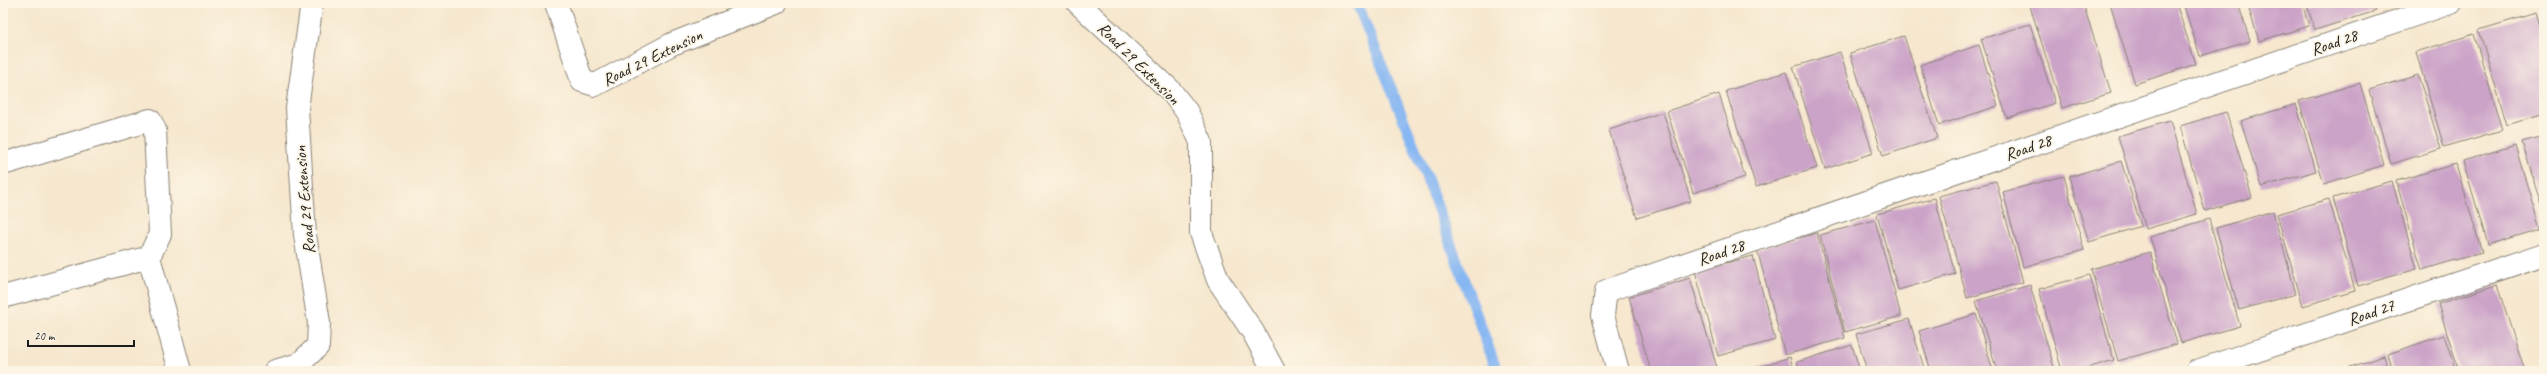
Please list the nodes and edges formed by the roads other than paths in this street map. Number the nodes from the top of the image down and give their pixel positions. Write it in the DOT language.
graph roads {
  1 [pos="312,3"];
  2 [pos="556,3"];
  3 [pos="776,3"];
  4 [pos="1078,3"];
  5 [pos="2450,3"];
  6 [pos="3,164"];
  7 [pos="2544,254"];
  8 [pos="149,257"];
  9 [pos="3,297"];
  10 [pos="180,371"];
  11 [pos="275,371"];
  12 [pos="1274,371"];
  13 [pos="1618,371"];
  14 [pos="2197,371"];
  1 -- 11 [label="street, Road 29 Extension"];
  2 -- 3 [label="street, Road 29 Extension"];
  4 -- 12 [label="street, Road 29 Extension"];
  5 -- 13 [label="street, Road 28"];
  6 -- 8 [label="street"];
  7 -- 14 [label="street, Road 27"];
  8 -- 9 [label="street"];
  8 -- 10 [label="street"];
}
